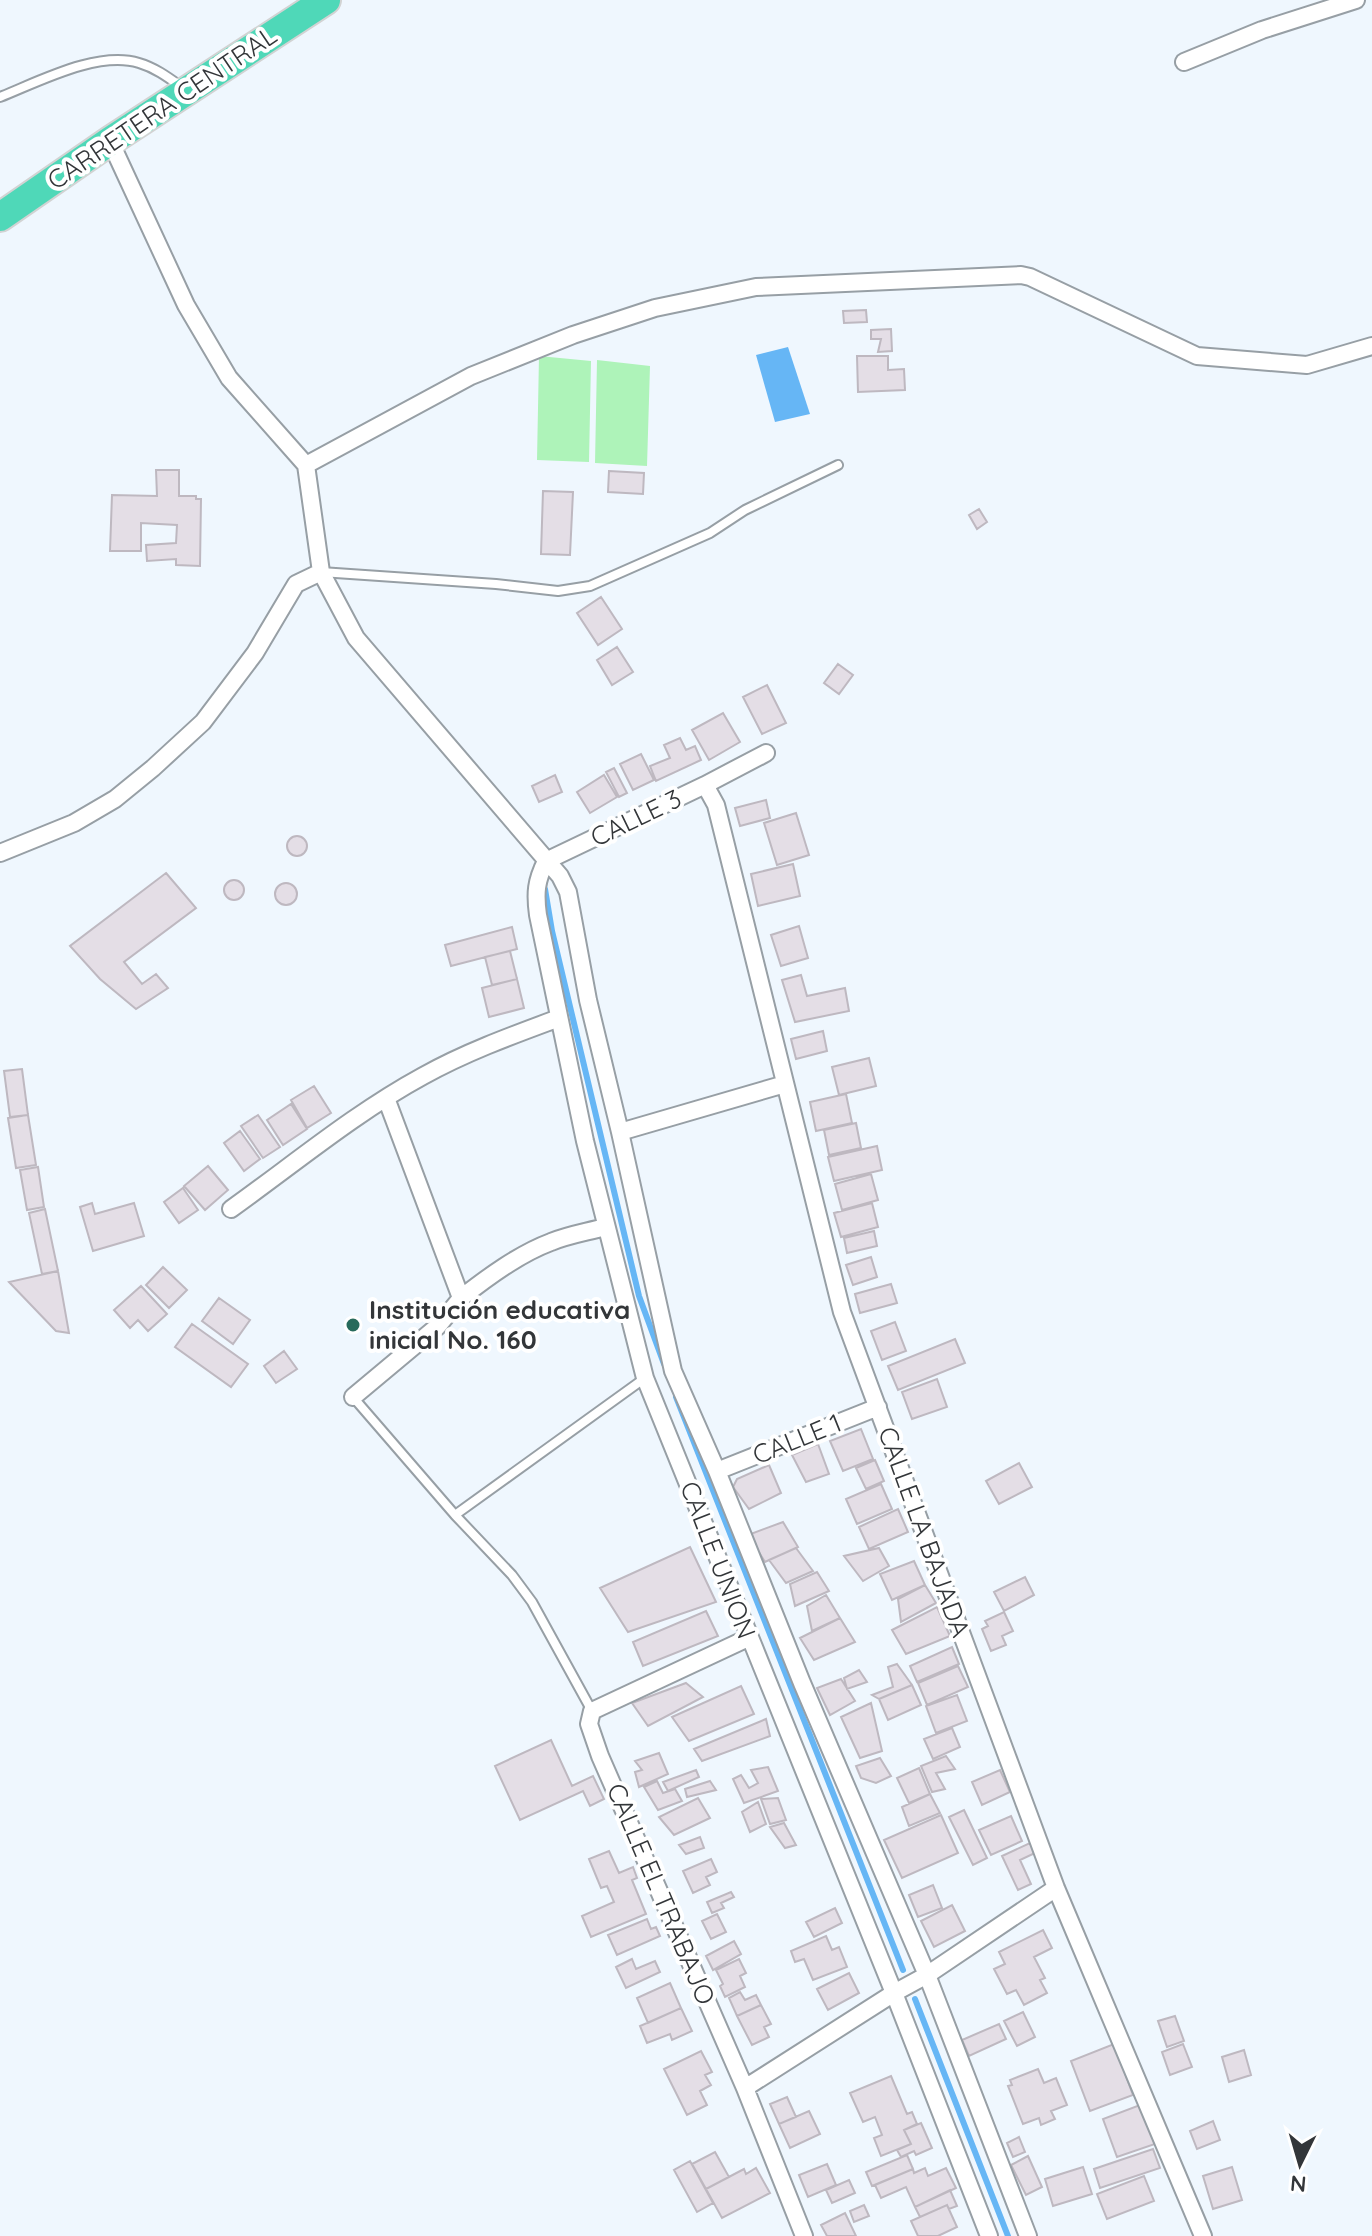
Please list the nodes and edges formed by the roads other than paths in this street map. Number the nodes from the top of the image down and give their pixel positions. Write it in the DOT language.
graph roads {
  1 [pos="326,0"];
  2 [pos="1356,0"];
  3 [pos="1184,62"];
  4 [pos="187,91"];
  5 [pos="0,97"];
  6 [pos="110,141"];
  7 [pos="0,217"];
  8 [pos="1372,346"];
  9 [pos="306,465"];
  10 [pos="838,465"];
  11 [pos="321,572"];
  12 [pos="766,753"];
  13 [pos="705,785"];
  14 [pos="716,805"];
  15 [pos="0,853"];
  16 [pos="546,861"];
  17 [pos="559,1018"];
  18 [pos="785,1084"];
  19 [pos="386,1098"];
  20 [pos="620,1132"];
  21 [pos="231,1209"];
  22 [pos="605,1227"];
  23 [pos="461,1298"];
  24 [pos="645,1378"];
  25 [pos="353,1397"];
  26 [pos="878,1407"];
  27 [pos="717,1471"];
  28 [pos="455,1515"];
  29 [pos="748,1638"];
  30 [pos="592,1711"];
  31 [pos="1056,1888"];
  32 [pos="927,1975"];
  33 [pos="894,1993"];
  34 [pos="745,2088"];
  35 [pos="804,2236"];
  36 [pos="989,2236"];
  37 [pos="1028,2236"];
  38 [pos="1203,2236"];
  1 -- 4 [label="highway, CARRETERA CENTRAL"];
  2 -- 3 [label="street"];
  4 -- 5 [label="lane"];
  4 -- 6 [label="highway, CARRETERA CENTRAL"];
  6 -- 7 [label="highway, CARRETERA CENTRAL"];
  6 -- 9 [label="street"];
  8 -- 9 [label="street"];
  9 -- 11 [label="street"];
  10 -- 11 [label="lane"];
  11 -- 15 [label="street"];
  11 -- 16 [label="street"];
  12 -- 13 [label="street"];
  13 -- 14 [label="street, CALLE 3"];
  13 -- 16 [label="street, CALLE 3"];
  14 -- 18 [label="street, CALLE LA BAJADA"];
  16 -- 17 [label="street, CALLE UNION"];
  16 -- 20 [label="street"];
  17 -- 19 [label="street"];
  17 -- 22 [label="street, CALLE UNION"];
  18 -- 20 [label="street"];
  18 -- 26 [label="street, CALLE LA BAJADA"];
  19 -- 21 [label="street"];
  19 -- 23 [label="street"];
  20 -- 27 [label="street"];
  22 -- 23 [label="street"];
  22 -- 24 [label="street, CALLE UNION"];
  23 -- 25 [label="street"];
  24 -- 28 [label="lane"];
  24 -- 29 [label="street, CALLE UNION"];
  25 -- 28 [label="lane"];
  26 -- 27 [label="street, CALLE 1"];
  26 -- 31 [label="street, CALLE LA BAJADA"];
  27 -- 32 [label="street"];
  28 -- 30 [label="lane"];
  29 -- 30 [label="street"];
  29 -- 33 [label="street, CALLE UNION"];
  30 -- 34 [label="street, CALLE EL TRABAJO"];
  31 -- 32 [label="street"];
  31 -- 38 [label="street, CALLE LA BAJADA"];
  32 -- 33 [label="street"];
  32 -- 37 [label="street"];
  33 -- 34 [label="street"];
  33 -- 36 [label="street, CALLE UNION"];
  34 -- 35 [label="street, CALLE EL TRABAJO"];
}
